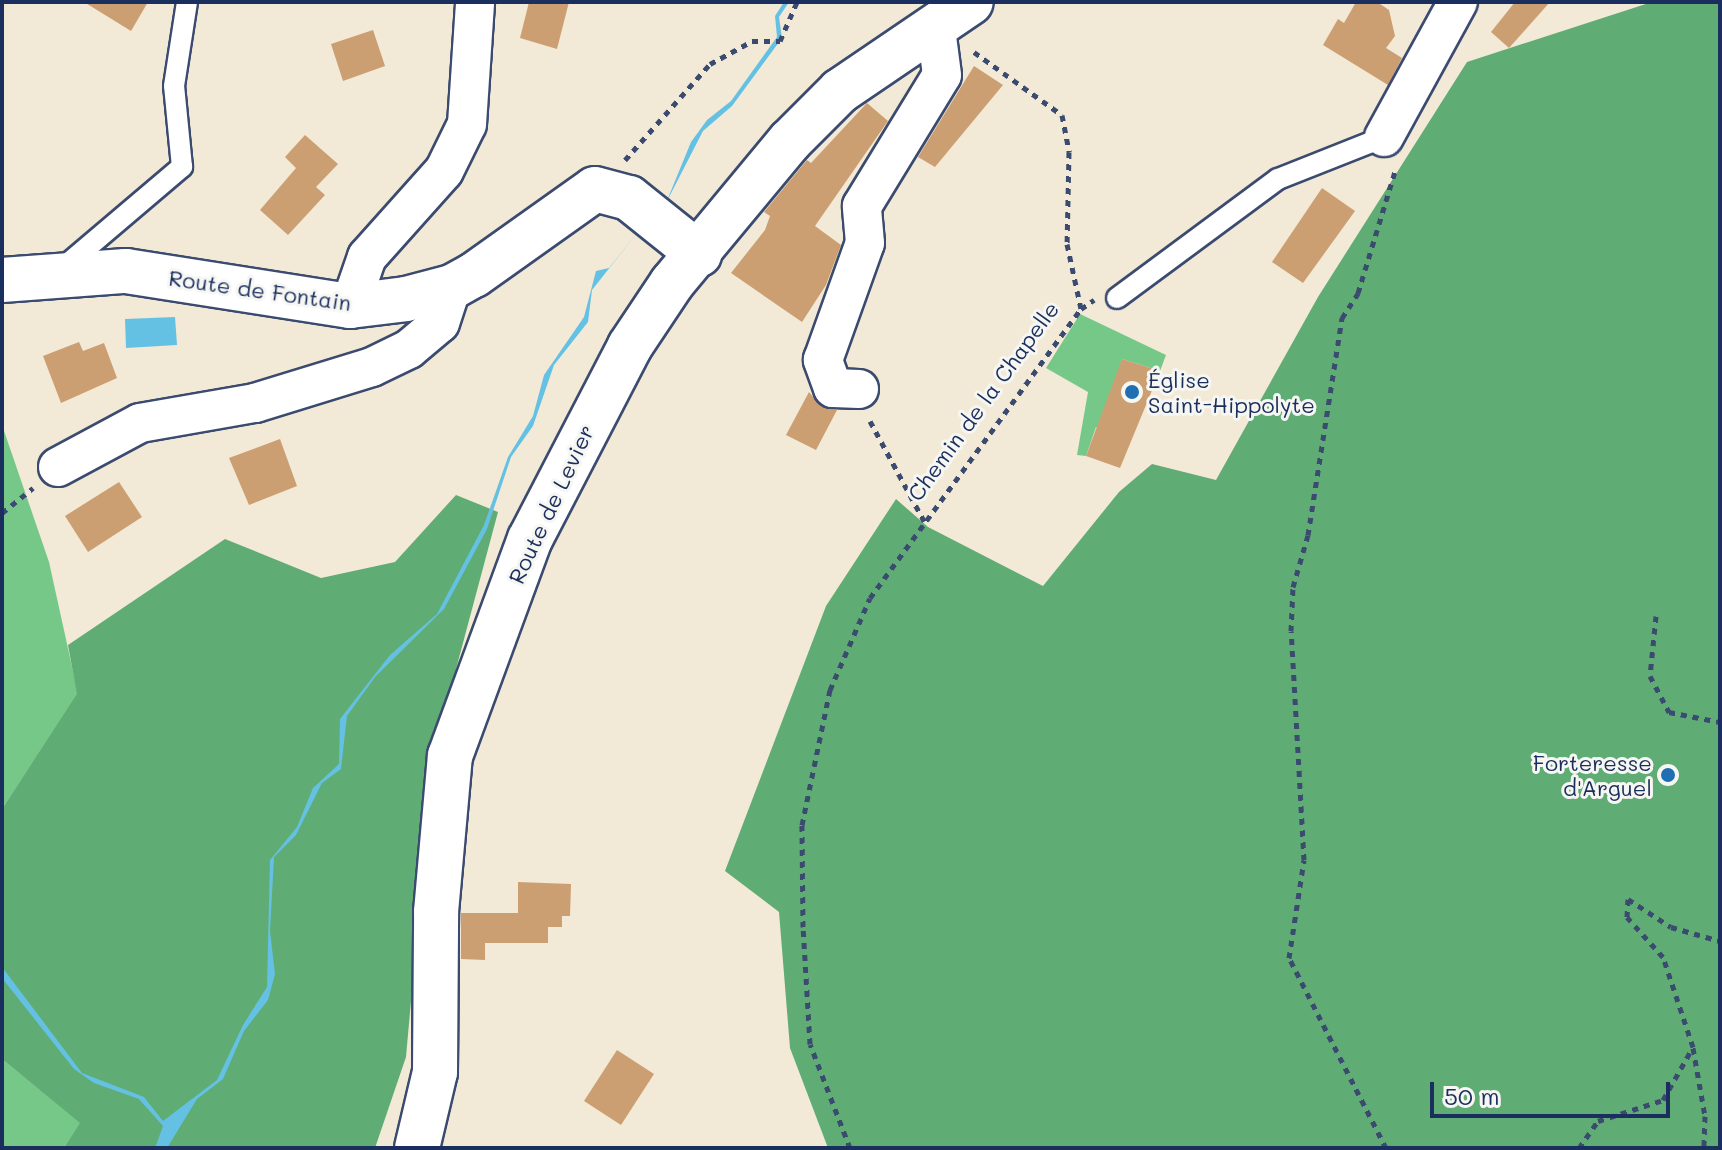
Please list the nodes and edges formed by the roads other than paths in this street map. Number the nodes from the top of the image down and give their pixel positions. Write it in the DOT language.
graph roads {
  1 [pos="187,2"];
  2 [pos="475,2"];
  3 [pos="971,2"];
  4 [pos="1458,2"];
  5 [pos="936,29"];
  6 [pos="1384,137"];
  7 [pos="699,254"];
  8 [pos="54,274"];
  9 [pos="2,280"];
  10 [pos="452,287"];
  11 [pos="1117,298"];
  12 [pos="350,306"];
  13 [pos="859,389"];
  14 [pos="58,467"];
  15 [pos="417,1148"];
  1 -- 8 [label="lane"];
  2 -- 12 [label="street"];
  3 -- 5 [label="street, Route de Levier"];
  4 -- 6 [label="street"];
  5 -- 7 [label="street, Route de Levier"];
  5 -- 13 [label="street"];
  6 -- 11 [label="lane"];
  7 -- 10 [label="street, Route de Fontain"];
  7 -- 15 [label="street, Route de Levier"];
  8 -- 9 [label="street, Route de Fontain"];
  8 -- 12 [label="street, Route de Fontain"];
  10 -- 12 [label="street, Route de Fontain"];
  10 -- 14 [label="street"];
}
